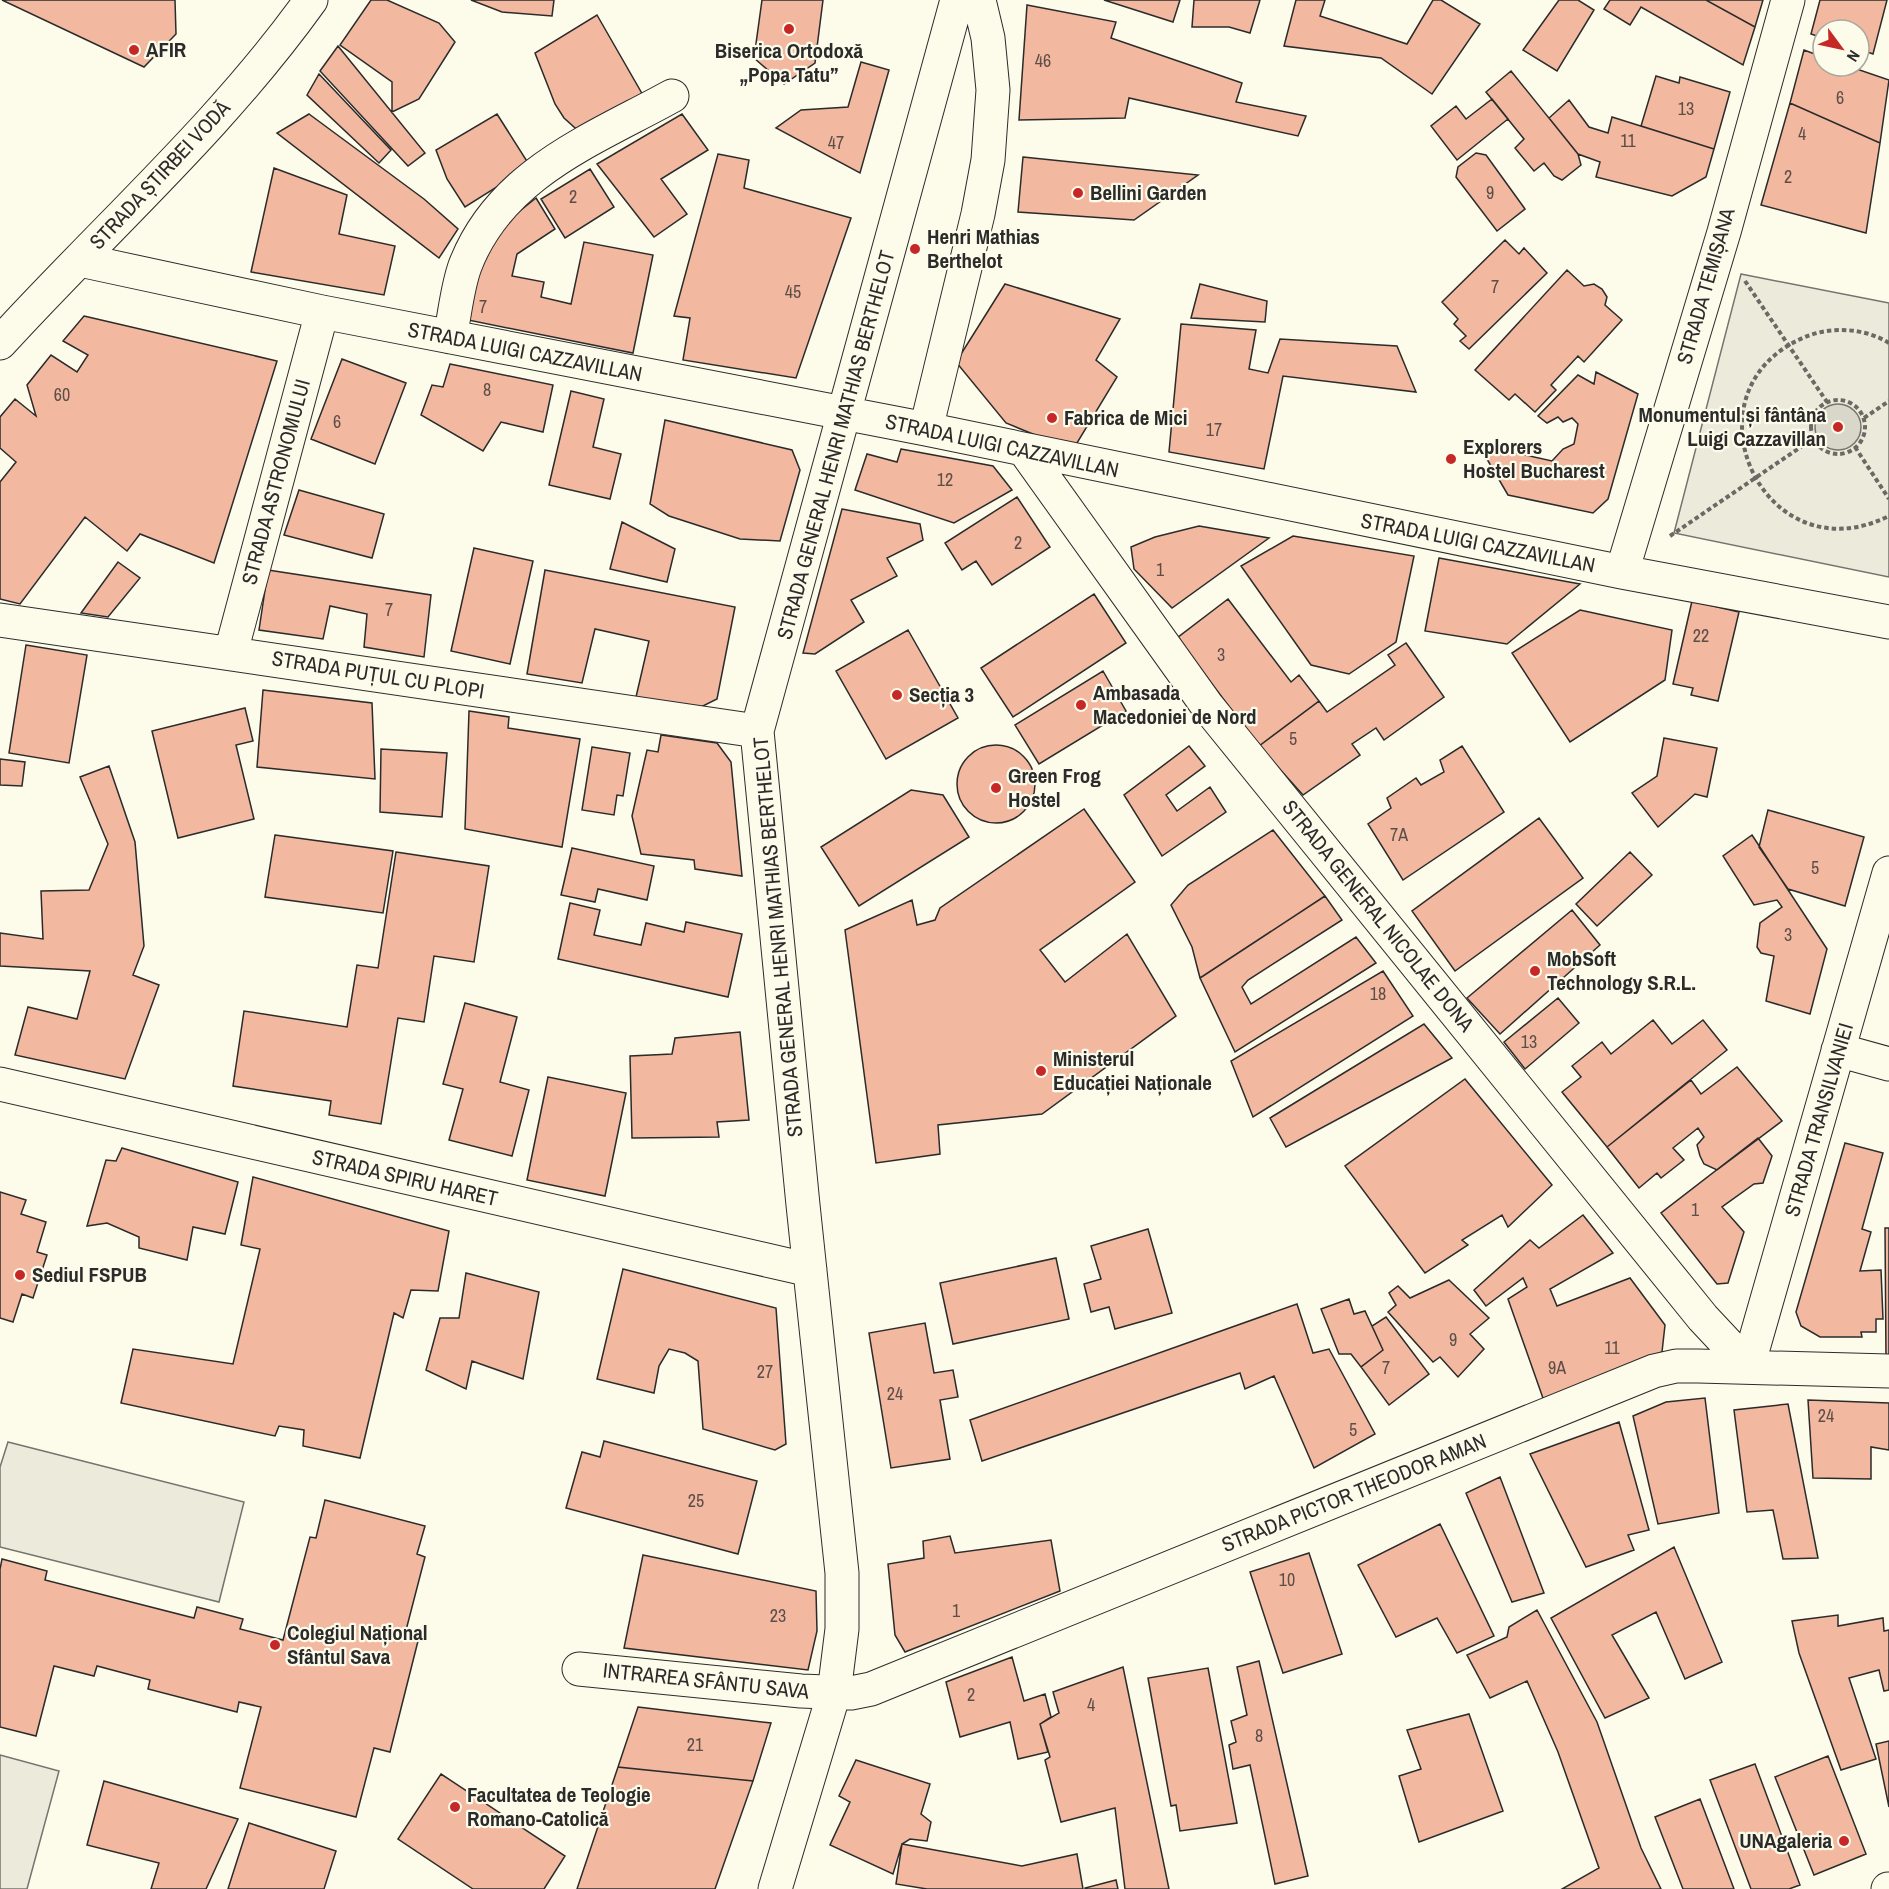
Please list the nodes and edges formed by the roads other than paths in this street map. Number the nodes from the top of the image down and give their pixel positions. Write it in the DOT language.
graph roads {
  1 [pos="311,0"];
  2 [pos="957,0"];
  3 [pos="979,0"];
  4 [pos="1788,0"];
  5 [pos="672,96"];
  6 [pos="80,260"];
  7 [pos="322,312"];
  8 [pos="450,337"];
  9 [pos="0,343"];
  10 [pos="845,413"];
  11 [pos="926,429"];
  12 [pos="1025,451"];
  13 [pos="1622,572"];
  14 [pos="0,620"];
  15 [pos="1889,622"];
  16 [pos="231,652"];
  17 [pos="757,731"];
  18 [pos="1889,873"];
  19 [pos="1838,1050"];
  20 [pos="1889,1064"];
  21 [pos="0,1084"];
  22 [pos="810,1270"];
  23 [pos="1748,1366"];
  24 [pos="1889,1371"];
  25 [pos="579,1669"];
  26 [pos="834,1693"];
  27 [pos="775,1889"];
  1 -- 6 [label="street, STRADA ȘTIRBEI VODĂ"];
  2 -- 10 [label="street, STRADA GENERAL HENRI MATHIAS BERTHELOT"];
  3 -- 11 [label="street"];
  4 -- 13 [label="street, STRADA TEMIȘANA"];
  5 -- 8 [label="street"];
  6 -- 7 [label="street, STRADA LUIGI CAZZAVILLAN"];
  6 -- 9 [label="street, STRADA ȘTIRBEI VODĂ"];
  7 -- 8 [label="street, STRADA LUIGI CAZZAVILLAN"];
  7 -- 16 [label="street, STRADA ASTRONOMULUI"];
  8 -- 10 [label="street, STRADA LUIGI CAZZAVILLAN"];
  10 -- 11 [label="street, STRADA LUIGI CAZZAVILLAN"];
  10 -- 17 [label="street, STRADA GENERAL HENRI MATHIAS BERTHELOT"];
  11 -- 12 [label="street, STRADA LUIGI CAZZAVILLAN"];
  12 -- 13 [label="street, STRADA LUIGI CAZZAVILLAN"];
  12 -- 23 [label="street, STRADA GENERAL NICOLAE DONA"];
  13 -- 15 [label="street, STRADA LUIGI CAZZAVILLAN"];
  14 -- 16 [label="street, STRADA PUȚUL CU PLOPI"];
  16 -- 17 [label="street, STRADA PUȚUL CU PLOPI"];
  17 -- 22 [label="street, STRADA GENERAL HENRI MATHIAS BERTHELOT"];
  18 -- 19 [label="street, STRADA TRANSILVANIEI"];
  19 -- 20 [label="street"];
  19 -- 23 [label="street, STRADA TRANSILVANIEI"];
  21 -- 22 [label="street, STRADA SPIRU HARET"];
  22 -- 26 [label="street, STRADA GENERAL HENRI MATHIAS BERTHELOT"];
  23 -- 24 [label="street, STRADA PICTOR THEODOR AMAN"];
  23 -- 26 [label="street, STRADA PICTOR THEODOR AMAN"];
  25 -- 26 [label="street, INTRAREA SFÂNTU SAVA"];
  26 -- 27 [label="street, STRADA GENERAL HENRI MATHIAS BERTHELOT"];
}
